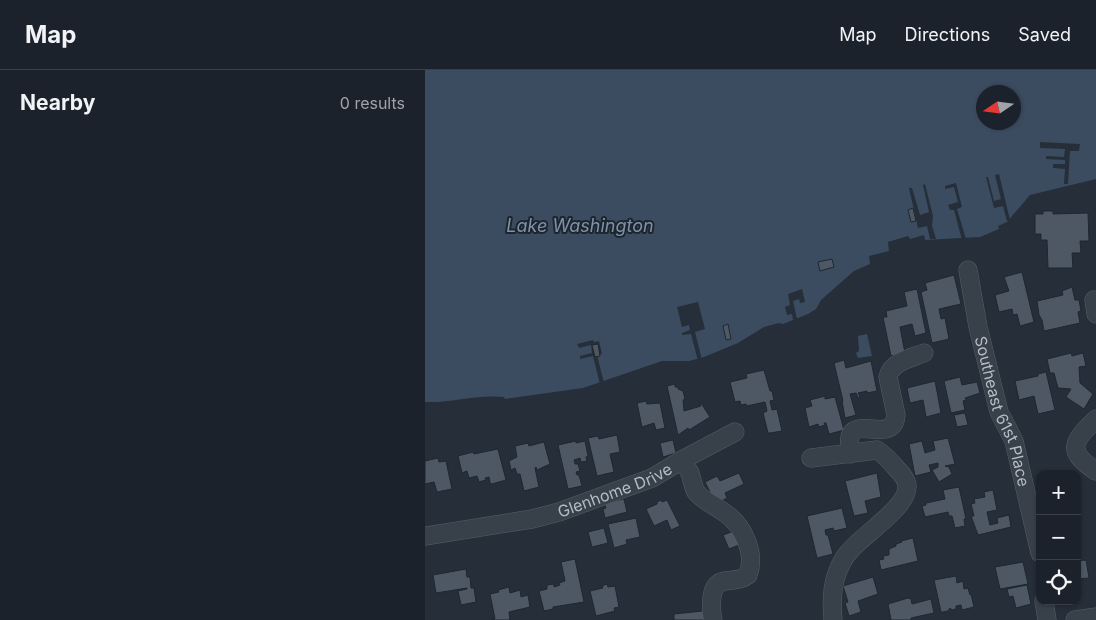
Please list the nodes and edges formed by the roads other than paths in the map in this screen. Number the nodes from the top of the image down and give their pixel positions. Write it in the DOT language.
graph roads {
  1 [pos="968,270"];
  2 [pos="924,353"];
  3 [pos="1096,419"];
  4 [pos="735,432"];
  5 [pos="850,454"];
  6 [pos="811,458"];
  7 [pos="682,460"];
  8 [pos="1096,471"];
  9 [pos="425,536"];
  10 [pos="1036,536"];
  11 [pos="1045,605"];
  12 [pos="1096,617"];
  13 [pos="713,620"];
  14 [pos="833,620"];
  15 [pos="1047,620"];
  16 [pos="1075,620"];
  1 -- 10 [label="street, Southeast 61st Place"];
  2 -- 5 [label="street"];
  3 -- 8 [label="street"];
  4 -- 7 [label="street"];
  5 -- 6 [label="street"];
  5 -- 14 [label="street"];
  7 -- 9 [label="street, Glenhome Drive"];
  7 -- 13 [label="street, Glenhome Drive"];
  11 -- 15 [label="street"];
  12 -- 16 [label="street"];
}
